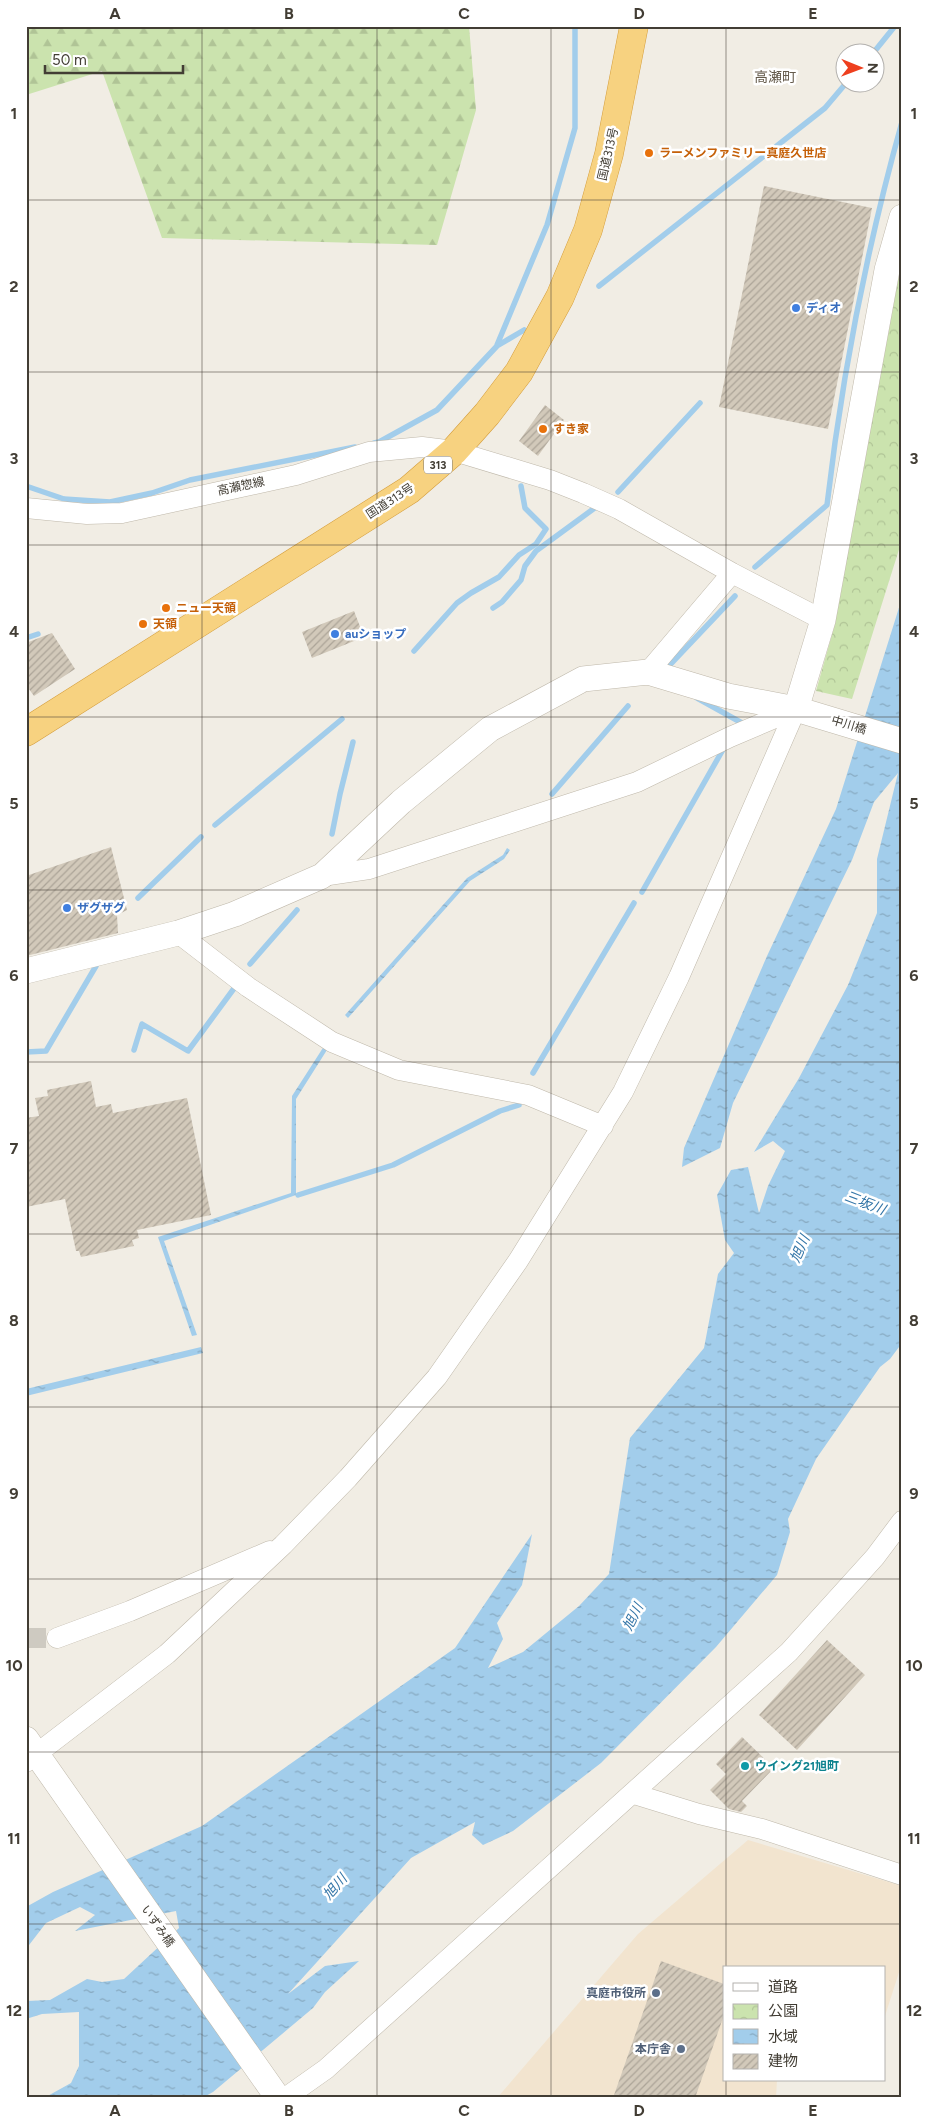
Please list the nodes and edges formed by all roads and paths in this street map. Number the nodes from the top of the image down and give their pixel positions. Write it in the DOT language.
graph roads {
  1 [pos="634,26"];
  2 [pos="902,217"];
  3 [pos="454,451"];
  4 [pos="26,508"];
  5 [pos="732,573"];
  6 [pos="823,620"];
  7 [pos="648,672"];
  8 [pos="796,709"];
  9 [pos="26,732"];
  10 [pos="902,740"];
  11 [pos="322,876"];
  12 [pos="178,933"];
  13 [pos="26,971"];
  14 [pos="603,1126"];
  15 [pos="902,1521"];
  16 [pos="283,1545"];
  17 [pos="57,1638"];
  18 [pos="30,1752"];
  19 [pos="634,1794"];
  20 [pos="902,1875"];
  21 [pos="278,2098"];
  22 [pos="285,2098"];
  1 -- 3 [label="highway, 国道313号 / 313"];
  2 -- 6 [label="street"];
  3 -- 4 [label="street, 高瀬惣線"];
  3 -- 5 [label="street, 高瀬惣線"];
  3 -- 9 [label="highway, 国道313号 / 313"];
  5 -- 6 [label="street, 高瀬惣線"];
  5 -- 7 [label="street"];
  6 -- 8 [label="street"];
  7 -- 8 [label="street, 中川橋"];
  7 -- 11 [label="street"];
  8 -- 10 [label="street, 中川橋"];
  8 -- 11 [label="street"];
  8 -- 14 [label="street"];
  11 -- 12 [label="street"];
  12 -- 13 [label="street"];
  12 -- 14 [label="street"];
  14 -- 16 [label="street"];
  15 -- 19 [label="street"];
  16 -- 17 [label="street"];
  16 -- 18 [label="street"];
  18 -- 21 [label="street, いずみ橋"];
  19 -- 20 [label="street"];
  19 -- 22 [label="street"];
}
